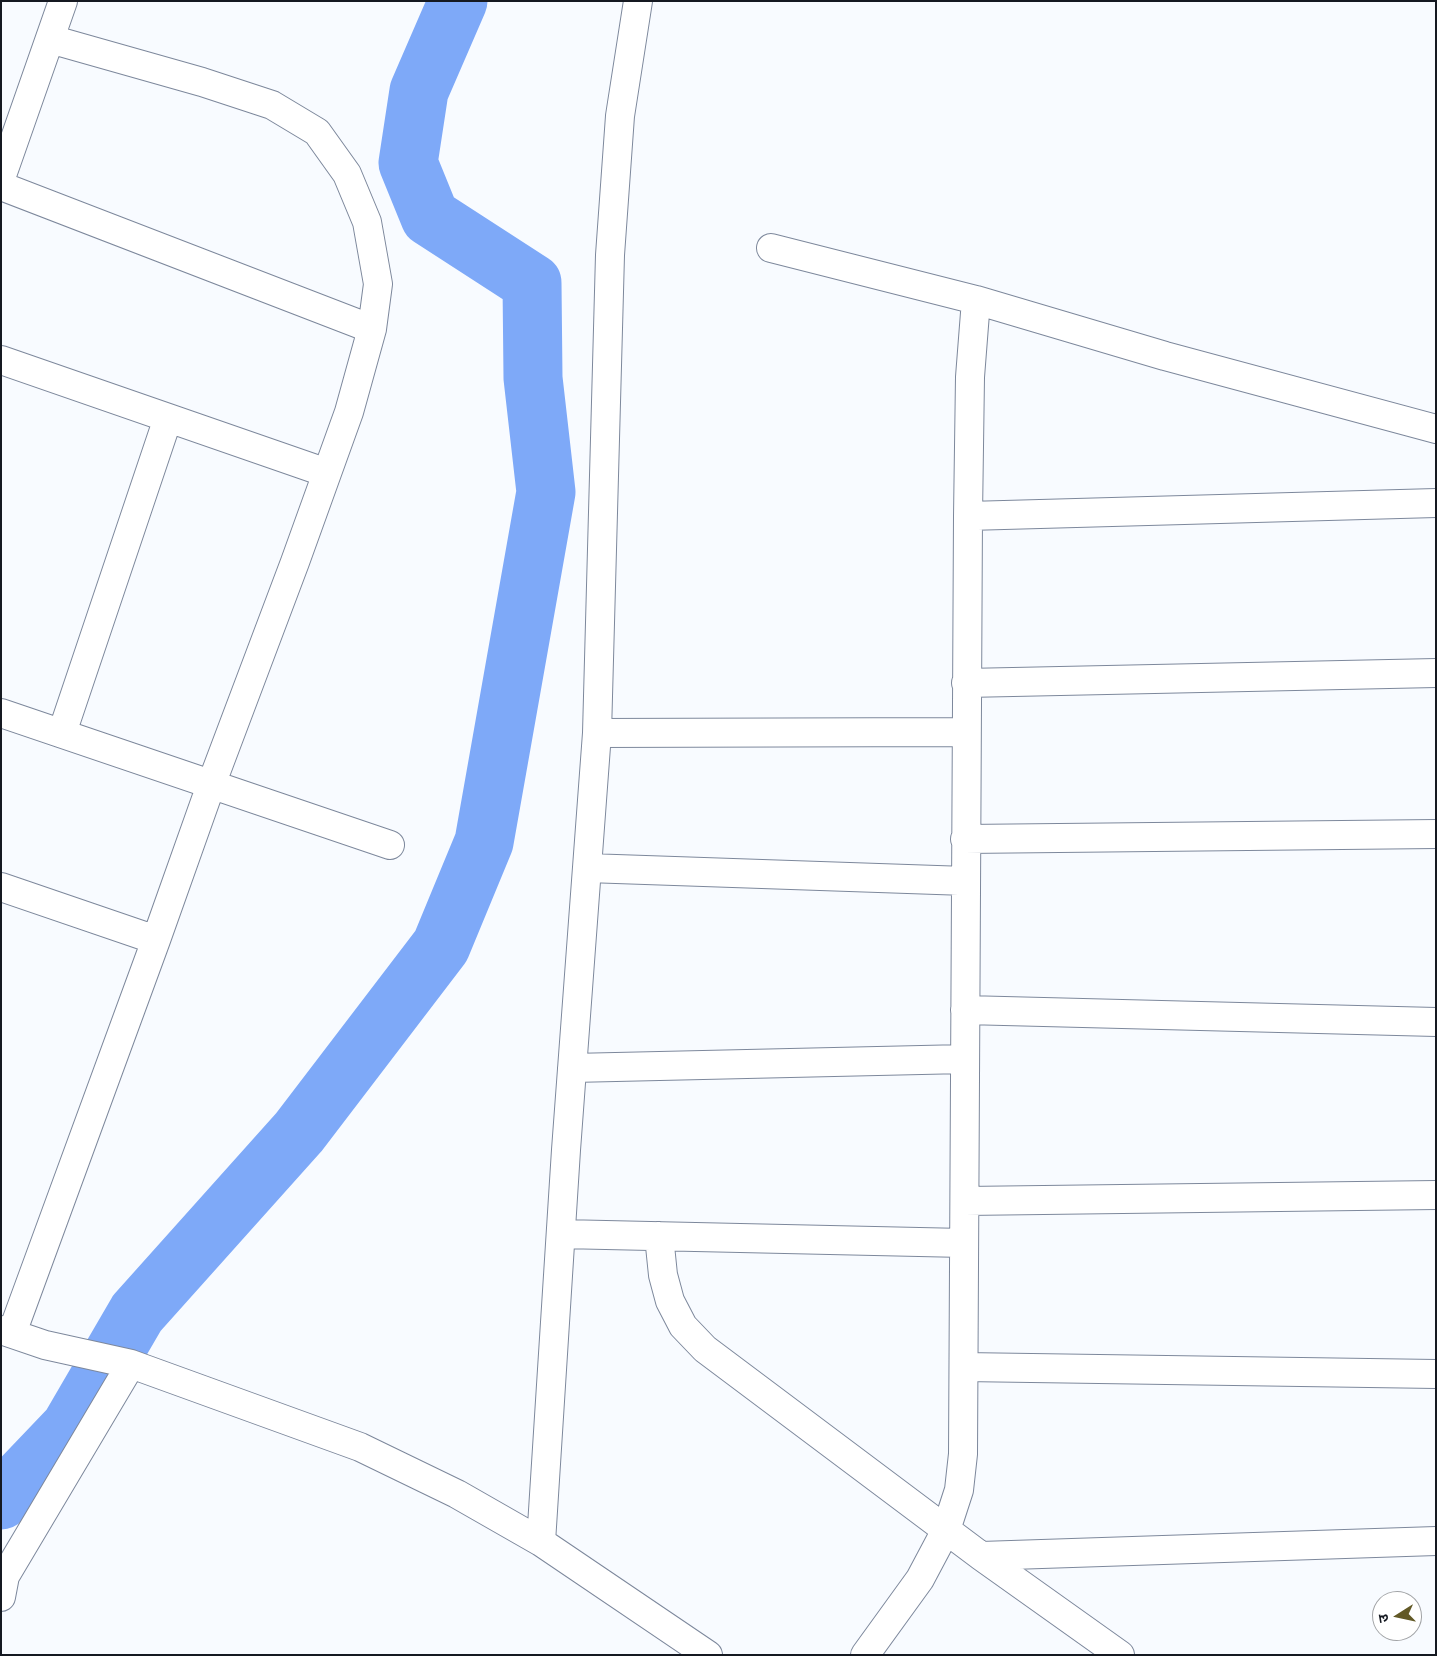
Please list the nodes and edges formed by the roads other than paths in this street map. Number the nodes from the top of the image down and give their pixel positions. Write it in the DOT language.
graph roads {
  1 [pos="63,1"];
  2 [pos="638,1"];
  3 [pos="50,39"];
  4 [pos="1,178"];
  5 [pos="1,186"];
  6 [pos="771,248"];
  7 [pos="976,300"];
  8 [pos="372,329"];
  9 [pos="1,360"];
  10 [pos="168,418"];
  11 [pos="1436,429"];
  12 [pos="327,473"];
  13 [pos="1436,503"];
  14 [pos="968,516"];
  15 [pos="1436,673"];
  16 [pos="966,683"];
  17 [pos="1,713"];
  18 [pos="966,732"];
  19 [pos="62,733"];
  20 [pos="597,733"];
  21 [pos="210,785"];
  22 [pos="1436,834"];
  23 [pos="965,839"];
  24 [pos="390,845"];
  25 [pos="587,868"];
  26 [pos="966,881"];
  27 [pos="1,887"];
  28 [pos="156,940"];
  29 [pos="965,1010"];
  30 [pos="1436,1022"];
  31 [pos="965,1059"];
  32 [pos="572,1068"];
  33 [pos="1436,1195"];
  34 [pos="965,1201"];
  35 [pos="561,1234"];
  36 [pos="659,1236"];
  37 [pos="964,1243"];
  38 [pos="6,1332"];
  39 [pos="131,1364"];
  40 [pos="964,1367"];
  41 [pos="1436,1374"];
  42 [pos="946,1530"];
  43 [pos="1436,1541"];
  44 [pos="541,1542"];
  45 [pos="981,1556"];
  46 [pos="1,1597"];
  47 [pos="708,1655"];
  48 [pos="864,1655"];
  49 [pos="1120,1655"];
  1 -- 3 [label="street"];
  2 -- 20 [label="street"];
  3 -- 4 [label="street"];
  3 -- 8 [label="street"];
  5 -- 8 [label="street"];
  6 -- 7 [label="street"];
  7 -- 11 [label="street"];
  7 -- 14 [label="street"];
  8 -- 12 [label="street"];
  9 -- 10 [label="street"];
  10 -- 12 [label="street"];
  10 -- 19 [label="street"];
  12 -- 21 [label="street"];
  13 -- 14 [label="street"];
  14 -- 16 [label="street"];
  15 -- 16 [label="street"];
  16 -- 18 [label="street"];
  17 -- 19 [label="street"];
  18 -- 20 [label="street"];
  18 -- 23 [label="street"];
  19 -- 21 [label="street"];
  20 -- 25 [label="street"];
  21 -- 24 [label="street"];
  21 -- 28 [label="street"];
  22 -- 23 [label="street"];
  23 -- 26 [label="street"];
  25 -- 26 [label="street"];
  25 -- 32 [label="street"];
  26 -- 29 [label="street"];
  27 -- 28 [label="street"];
  28 -- 38 [label="street"];
  29 -- 30 [label="street"];
  29 -- 31 [label="street"];
  31 -- 32 [label="street"];
  31 -- 34 [label="street"];
  32 -- 35 [label="street"];
  33 -- 34 [label="street"];
  34 -- 37 [label="street"];
  35 -- 36 [label="street"];
  35 -- 44 [label="street"];
  36 -- 37 [label="street"];
  36 -- 42 [label="street"];
  37 -- 40 [label="street"];
  38 -- 39 [label="street"];
  39 -- 44 [label="street"];
  39 -- 46 [label="street"];
  40 -- 41 [label="street"];
  40 -- 42 [label="street"];
  42 -- 45 [label="street"];
  42 -- 48 [label="street"];
  43 -- 45 [label="street"];
  44 -- 47 [label="street"];
  45 -- 49 [label="street"];
}
